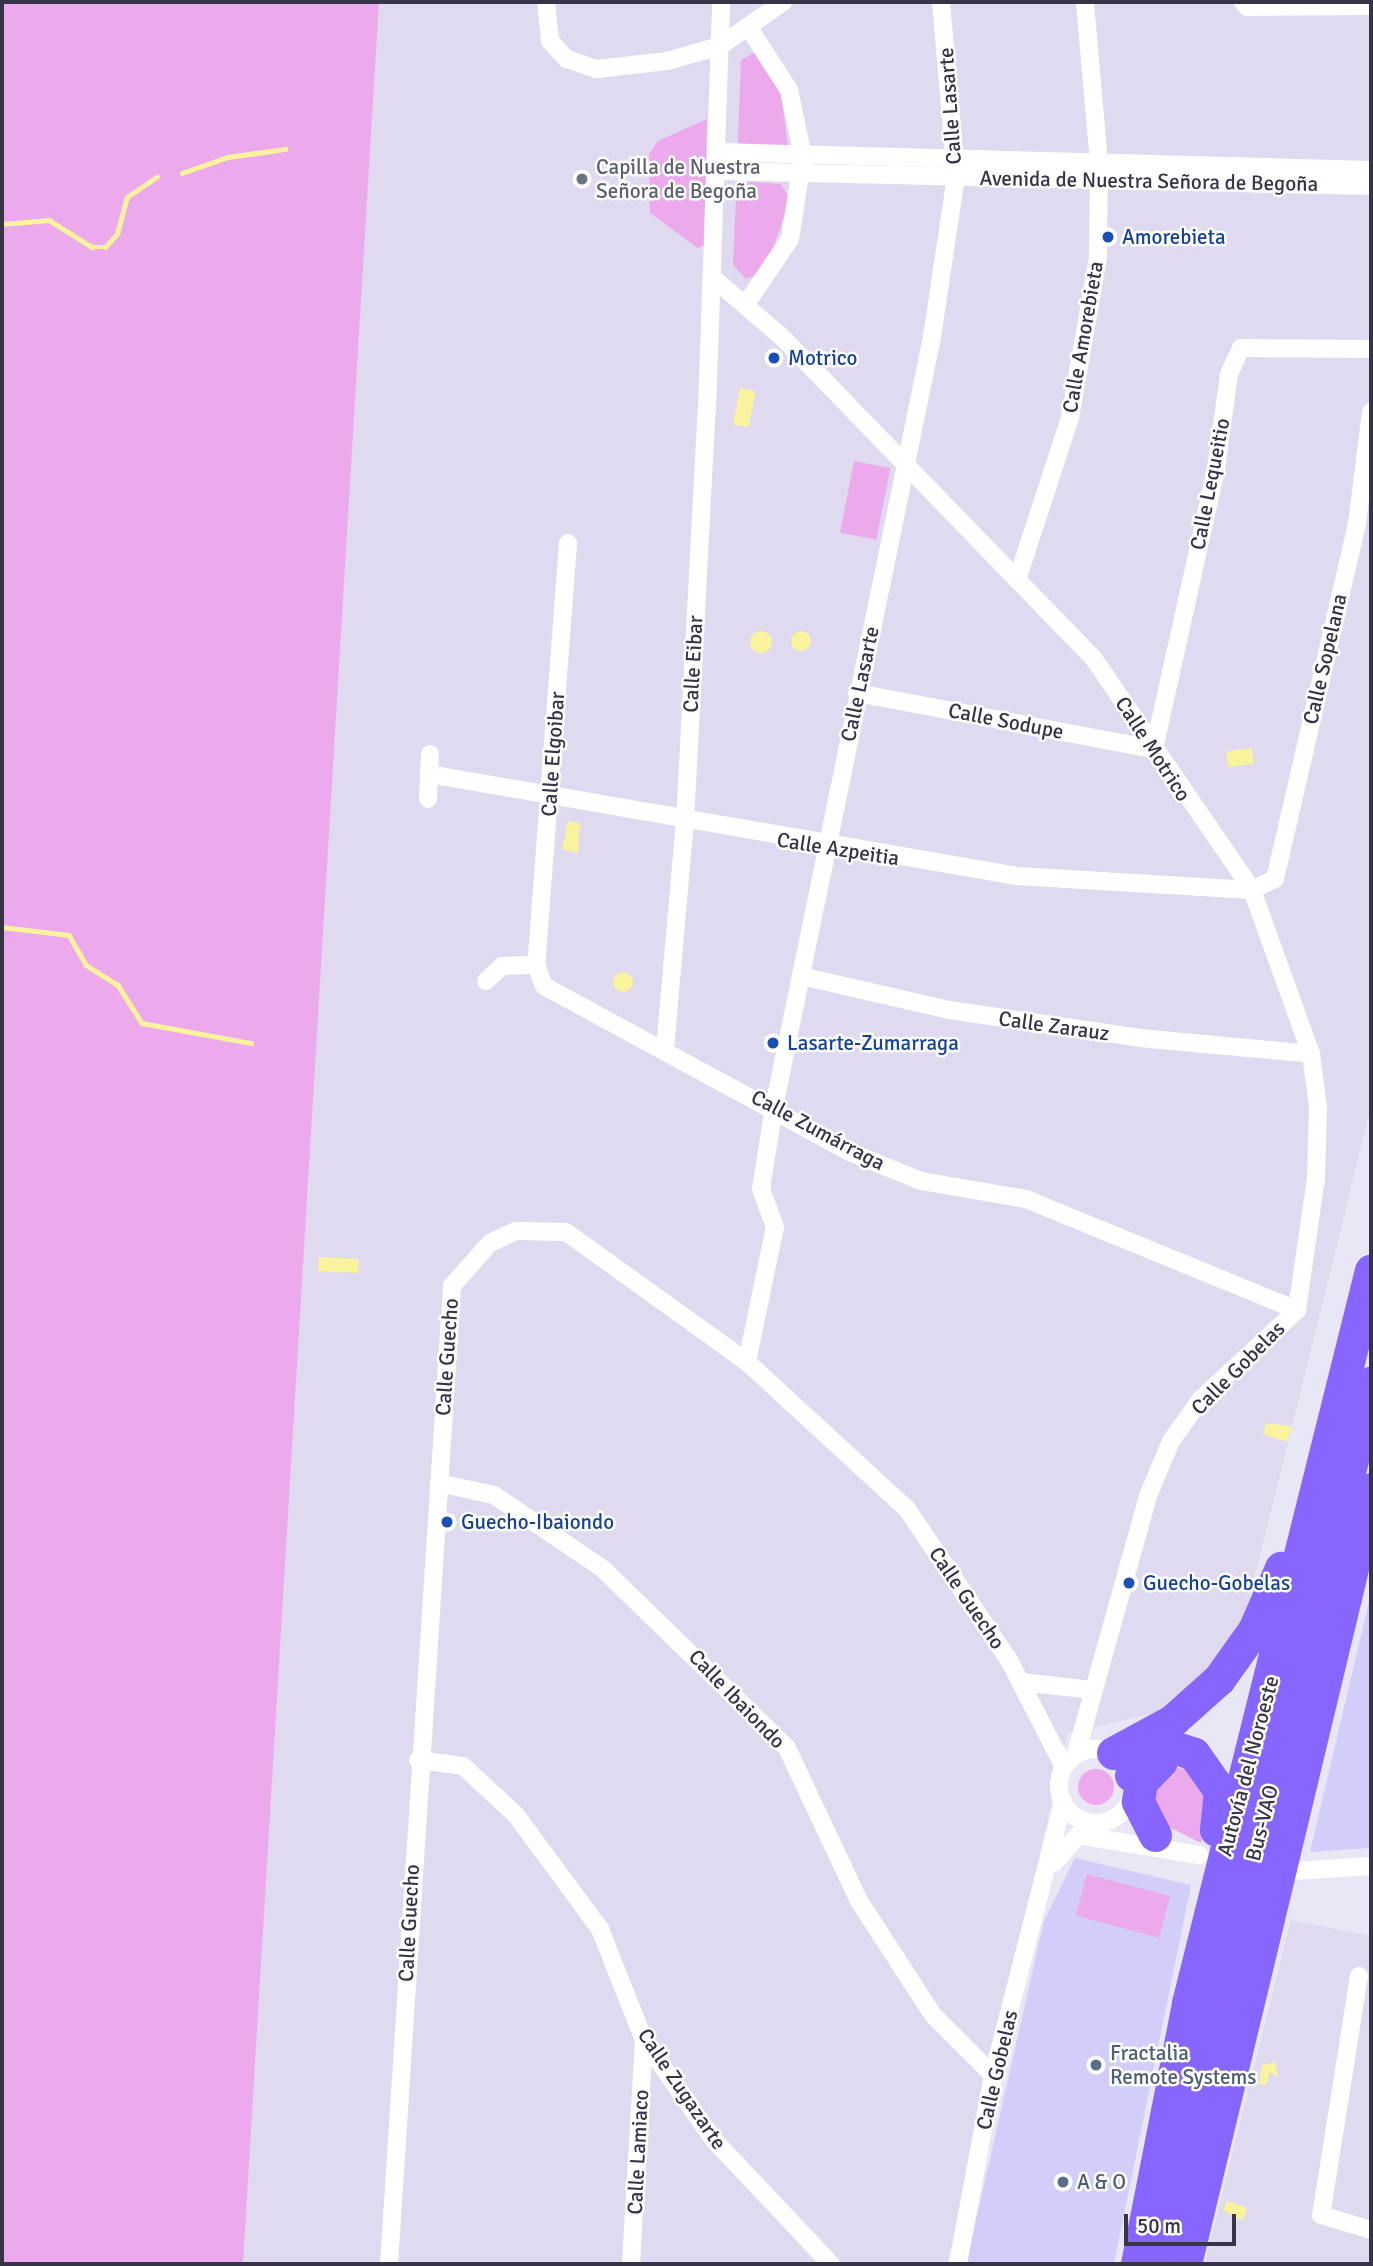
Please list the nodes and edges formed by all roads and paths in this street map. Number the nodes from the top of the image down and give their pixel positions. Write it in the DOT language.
graph roads {
  1 [pos="546,2"];
  2 [pos="721,2"];
  3 [pos="783,2"];
  4 [pos="941,2"];
  5 [pos="1085,2"];
  6 [pos="1243,2"];
  7 [pos="1371,6"];
  8 [pos="749,28"];
  9 [pos="720,46"];
  10 [pos="717,152"];
  11 [pos="803,156"];
  12 [pos="956,168"];
  13 [pos="1371,170"];
  14 [pos="716,171"];
  15 [pos="1099,171"];
  16 [pos="803,174"];
  17 [pos="1371,186"];
  18 [pos="713,278"];
  19 [pos="746,304"];
  20 [pos="1371,349"];
  21 [pos="1371,412"];
  22 [pos="907,466"];
  23 [pos="568,543"];
  24 [pos="1017,580"];
  25 [pos="857,693"];
  26 [pos="1154,749"];
  27 [pos="430,754"];
  28 [pos="429,774"];
  29 [pos="551,796"];
  30 [pos="428,799"];
  31 [pos="685,822"];
  32 [pos="828,848"];
  33 [pos="1252,890"];
  34 [pos="536,965"];
  35 [pos="801,976"];
  36 [pos="486,981"];
  37 [pos="665,1049"];
  38 [pos="1311,1054"];
  39 [pos="774,1107"];
  40 [pos="1371,1270"];
  41 [pos="1297,1310"];
  42 [pos="747,1362"];
  43 [pos="1371,1383"];
  44 [pos="439,1483"];
  45 [pos="1371,1489"];
  46 [pos="1316,1495"];
  47 [pos="1021,1682"];
  48 [pos="1090,1697"];
  49 [pos="1115,1759"];
  50 [pos="418,1760"];
  51 [pos="1070,1761"];
  52 [pos="1204,1763"];
  53 [pos="1063,1802"];
  54 [pos="1126,1807"];
  55 [pos="1091,1821"];
  56 [pos="1160,1842"];
  57 [pos="1051,1852"];
  58 [pos="1371,1867"];
  59 [pos="1296,1871"];
  60 [pos="1045,1878"];
  61 [pos="1217,1879"];
  62 [pos="1359,1976"];
  63 [pos="644,2040"];
  64 [pos="993,2075"];
  65 [pos="1371,2230"];
  66 [pos="389,2264"];
  67 [pos="631,2264"];
  68 [pos="831,2264"];
  69 [pos="958,2264"];
  70 [pos="1137,2264"];
  71 [pos="1161,2264"];
  72 [pos="1185,2264"];
  1 -- 9 [label="street"];
  2 -- 9 [label="street, Calle Eibar"];
  3 -- 8 [label="street"];
  4 -- 12 [label="street, Calle Lasarte"];
  5 -- 15 [label="street, Calle Amorebieta"];
  6 -- 7 [label="street"];
  8 -- 9 [label="street"];
  8 -- 11 [label="street"];
  9 -- 10 [label="street, Calle Eibar"];
  10 -- 11 [label="street, Avenida de Nuestra Señora de Begoña"];
  10 -- 14 [label="street, Calle Eibar"];
  11 -- 12 [label="street, Avenida de Nuestra Señora de Begoña"];
  11 -- 16 [label="street"];
  12 -- 15 [label="street, Avenida de Nuestra Señora de Begoña"];
  12 -- 16 [label="street, Avenida de Nuestra Señora de Begoña"];
  12 -- 22 [label="street, Calle Lasarte"];
  13 -- 15 [label="street, Avenida de Nuestra Señora de Begoña"];
  14 -- 16 [label="street, Avenida de Nuestra Señora de Begoña"];
  14 -- 18 [label="street, Calle Eibar"];
  15 -- 17 [label="street, Avenida de Nuestra Señora de Begoña"];
  15 -- 24 [label="street, Calle Amorebieta"];
  16 -- 19 [label="street"];
  18 -- 19 [label="street, Calle Motrico"];
  18 -- 31 [label="street, Calle Eibar"];
  19 -- 22 [label="street, Calle Motrico"];
  20 -- 26 [label="street, Calle Lequeitio"];
  21 -- 33 [label="street, Calle Sopelana"];
  22 -- 24 [label="street, Calle Motrico"];
  22 -- 25 [label="street, Calle Lasarte"];
  23 -- 29 [label="street, Calle Elgoibar"];
  24 -- 26 [label="street, Calle Motrico"];
  25 -- 26 [label="street, Calle Sodupe"];
  25 -- 32 [label="street, Calle Lasarte"];
  26 -- 33 [label="street, Calle Motrico"];
  27 -- 28 [label="street"];
  28 -- 29 [label="street, Calle Azpeitia"];
  28 -- 30 [label="street"];
  29 -- 31 [label="street, Calle Azpeitia"];
  29 -- 34 [label="street, Calle Elgoibar"];
  31 -- 32 [label="street, Calle Azpeitia"];
  31 -- 37 [label="street, Calle Eibar"];
  32 -- 33 [label="street, Calle Azpeitia"];
  32 -- 35 [label="street, Calle Lasarte"];
  33 -- 38 [label="street, Calle Motrico"];
  34 -- 36 [label="street"];
  34 -- 37 [label="street, Calle Zumárraga"];
  35 -- 38 [label="street, Calle Zarauz"];
  35 -- 39 [label="street, Calle Lasarte"];
  37 -- 39 [label="street, Calle Zumárraga"];
  38 -- 41 [label="street, Calle Motrico"];
  39 -- 41 [label="street, Calle Zumárraga"];
  39 -- 42 [label="street, Calle Lasarte"];
  40 -- 46 [label="highway, Autovía del Noroeste"];
  41 -- 48 [label="street, Calle Gobelas"];
  42 -- 44 [label="street, Calle Guecho"];
  42 -- 47 [label="street, Calle Guecho"];
  43 -- 71 [label="highway, Bus-VAO"];
  44 -- 50 [label="street, Calle Guecho"];
  44 -- 64 [label="street, Calle Ibaiondo"];
  45 -- 72 [label="highway"];
  46 -- 49 [label="highway"];
  46 -- 61 [label="highway, Autovía del Noroeste"];
  47 -- 48 [label="street"];
  47 -- 51 [label="street, Calle Guecho"];
  48 -- 49 [label="street, Calle Gobelas"];
  48 -- 51 [label="street, Calle Gobelas"];
  49 -- 51 [label="street"];
  49 -- 52 [label="highway"];
  49 -- 54 [label="street"];
  50 -- 63 [label="street, Calle Zugazarte"];
  50 -- 66 [label="street, Calle Guecho"];
  51 -- 53 [label="street, Calle Gobelas"];
  52 -- 56 [label="highway"];
  52 -- 61 [label="highway"];
  53 -- 55 [label="street"];
  53 -- 57 [label="street, Calle Gobelas"];
  54 -- 55 [label="street, Calle Gobelas"];
  54 -- 56 [label="street"];
  55 -- 56 [label="street"];
  55 -- 57 [label="street, Calle Gobelas"];
  56 -- 60 [label="street, Calle Gobelas"];
  57 -- 60 [label="street, Calle Gobelas"];
  58 -- 59 [label="street"];
  60 -- 64 [label="street, Calle Gobelas"];
  61 -- 70 [label="highway, Autovía del Noroeste"];
  62 -- 65 [label="street"];
  63 -- 67 [label="street, Calle Lamiaco"];
  63 -- 68 [label="street, Calle Zugazarte"];
  64 -- 69 [label="street, Calle Gobelas"];
}
